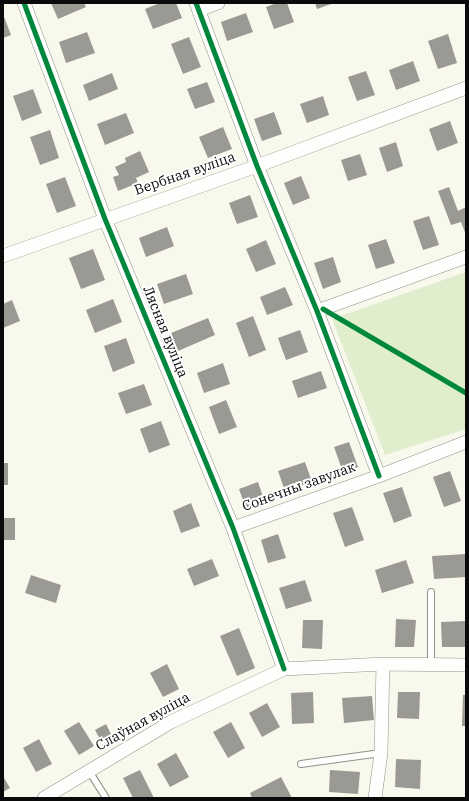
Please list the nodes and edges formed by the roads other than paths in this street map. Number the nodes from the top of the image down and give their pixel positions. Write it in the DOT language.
graph roads {
  1 [pos="24,3"];
  2 [pos="218,3"];
  3 [pos="197,6"];
  4 [pos="466,88"];
  5 [pos="257,166"];
  6 [pos="105,219"];
  7 [pos="3,256"];
  8 [pos="466,258"];
  9 [pos="318,311"];
  10 [pos="466,442"];
  11 [pos="379,476"];
  12 [pos="233,528"];
  13 [pos="431,592"];
  14 [pos="383,664"];
  15 [pos="430,665"];
  16 [pos="466,665"];
  17 [pos="284,670"];
  18 [pos="381,753"];
  19 [pos="301,764"];
  20 [pos="90,770"];
  21 [pos="44,798"];
  22 [pos="106,798"];
  23 [pos="375,798"];
  1 -- 6 [label="street, Лясная вуліца"];
  2 -- 3 [label="street"];
  3 -- 5 [label="street"];
  4 -- 5 [label="street, Вербная вуліца"];
  5 -- 6 [label="street, Вербная вуліца"];
  5 -- 9 [label="street"];
  6 -- 7 [label="street, Вербная вуліца"];
  6 -- 12 [label="street, Лясная вуліца"];
  8 -- 9 [label="street"];
  9 -- 11 [label="street"];
  10 -- 11 [label="street, Сонечны завулак"];
  11 -- 12 [label="street, Сонечны завулак"];
  12 -- 17 [label="street, Лясная вуліца"];
  13 -- 15 [label="lane"];
  14 -- 15 [label="street"];
  14 -- 17 [label="street"];
  14 -- 18 [label="street"];
  15 -- 16 [label="street"];
  17 -- 20 [label="street, Слаўная вуліца"];
  18 -- 19 [label="lane"];
  18 -- 23 [label="street"];
  20 -- 21 [label="street, Слаўная вуліца"];
  20 -- 22 [label="lane"];
}
